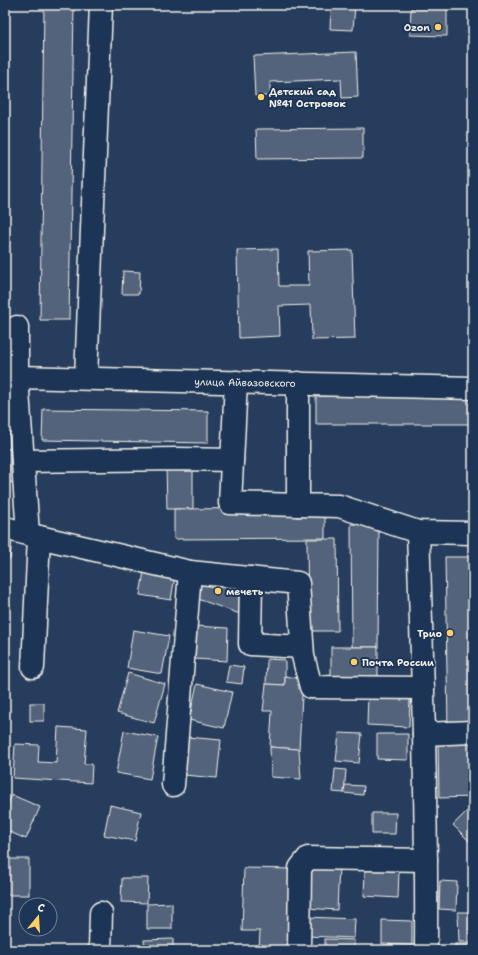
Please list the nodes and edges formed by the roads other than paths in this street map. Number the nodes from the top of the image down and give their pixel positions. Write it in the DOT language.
graph roads {
  1 [pos="101,5"];
  2 [pos="17,327"];
  3 [pos="17,376"];
  4 [pos="86,378"];
  5 [pos="236,382"];
  6 [pos="298,383"];
  7 [pos="473,388"];
  8 [pos="232,460"];
  9 [pos="23,461"];
  10 [pos="298,505"];
  11 [pos="5,528"];
  12 [pos="418,532"];
  13 [pos="473,533"];
  14 [pos="34,536"];
  15 [pos="190,572"];
  16 [pos="251,578"];
  17 [pos="302,647"];
  18 [pos="33,667"];
  19 [pos="423,688"];
  20 [pos="473,732"];
  21 [pos="424,734"];
  22 [pos="173,785"];
  23 [pos="426,860"];
  24 [pos="101,913"];
  25 [pos="100,950"];
  26 [pos="299,950"];
  27 [pos="426,950"];
  1 -- 4 [label="street"];
  2 -- 3 [label="street"];
  3 -- 4 [label="street, улица Айвазовского"];
  3 -- 9 [label="street"];
  4 -- 5 [label="street, улица Айвазовского"];
  5 -- 6 [label="street, улица Айвазовского"];
  5 -- 8 [label="street"];
  6 -- 7 [label="street, улица Айвазовского"];
  6 -- 10 [label="street"];
  8 -- 9 [label="street"];
  8 -- 10 [label="street"];
  9 -- 14 [label="street"];
  10 -- 12 [label="street"];
  11 -- 14 [label="street"];
  12 -- 13 [label="street"];
  12 -- 19 [label="street"];
  14 -- 15 [label="street"];
  14 -- 18 [label="street"];
  15 -- 16 [label="street"];
  15 -- 22 [label="street"];
  16 -- 17 [label="street"];
  16 -- 17 [label="street"];
  17 -- 19 [label="street"];
  19 -- 21 [label="street"];
  20 -- 21 [label="street"];
  21 -- 23 [label="street"];
  23 -- 26 [label="street"];
  23 -- 27 [label="street"];
  24 -- 25 [label="street"];
}
